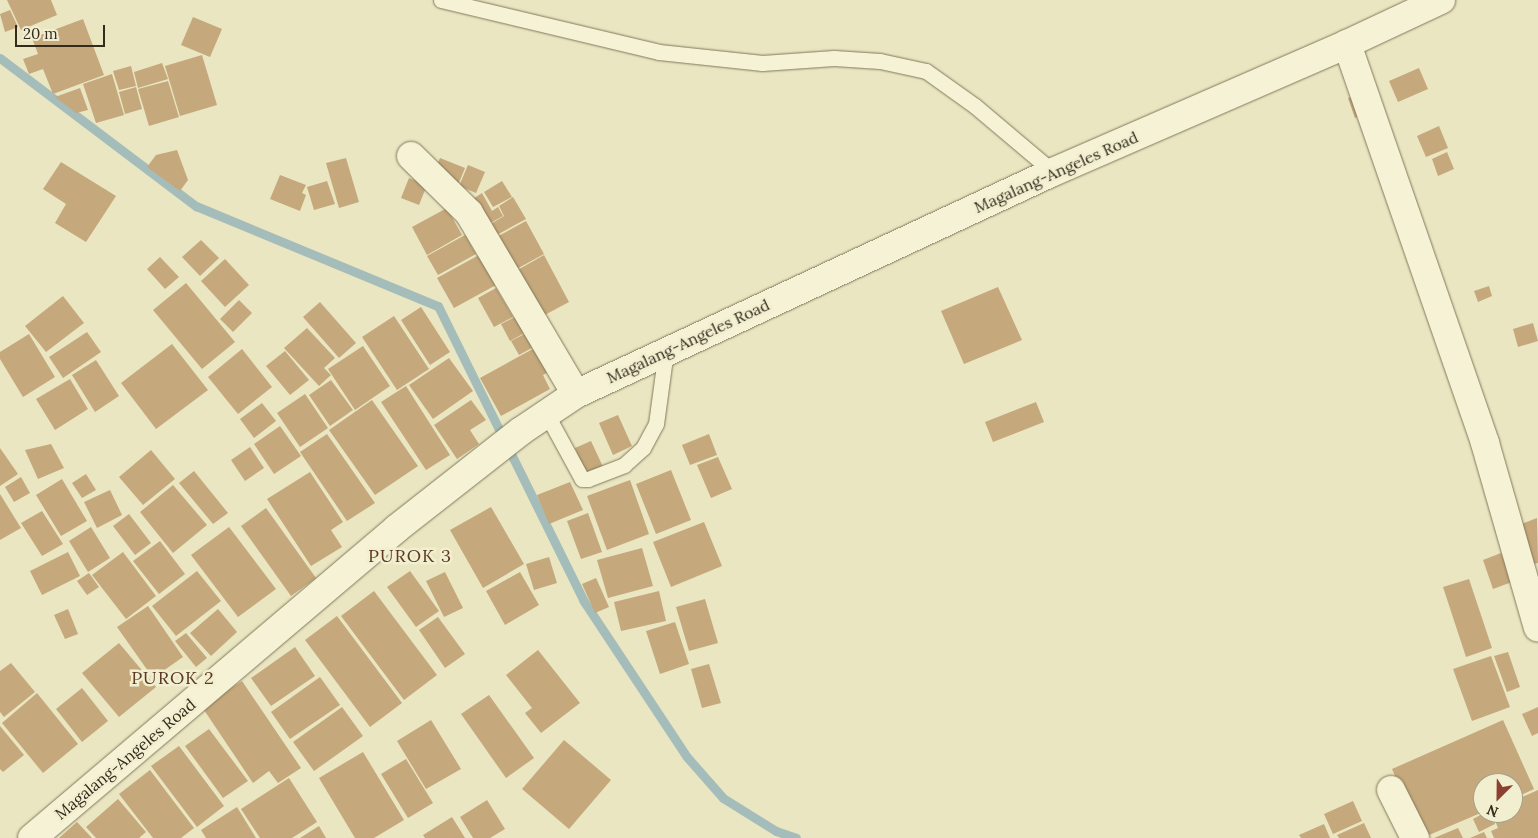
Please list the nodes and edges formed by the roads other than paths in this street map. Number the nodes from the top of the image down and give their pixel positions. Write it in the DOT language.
graph roads {
  1 [pos="441,0"];
  2 [pos="1440,0"];
  3 [pos="1347,44"];
  4 [pos="412,156"];
  5 [pos="1054,172"];
  6 [pos="666,350"];
  7 [pos="576,394"];
  8 [pos="546,413"];
  9 [pos="1538,628"];
  10 [pos="1391,790"];
  11 [pos="32,838"];
  12 [pos="1415,838"];
  1 -- 5 [label="lane"];
  2 -- 3 [label="main road, Magalang-Angeles Road"];
  3 -- 5 [label="main road, Magalang-Angeles Road"];
  3 -- 9 [label="main road"];
  4 -- 7 [label="main road"];
  5 -- 6 [label="main road, Magalang-Angeles Road"];
  6 -- 7 [label="main road, Magalang-Angeles Road"];
  6 -- 8 [label="lane"];
  7 -- 8 [label="main road, Magalang-Angeles Road"];
  8 -- 11 [label="main road, Magalang-Angeles Road"];
  10 -- 12 [label="main road"];
}
